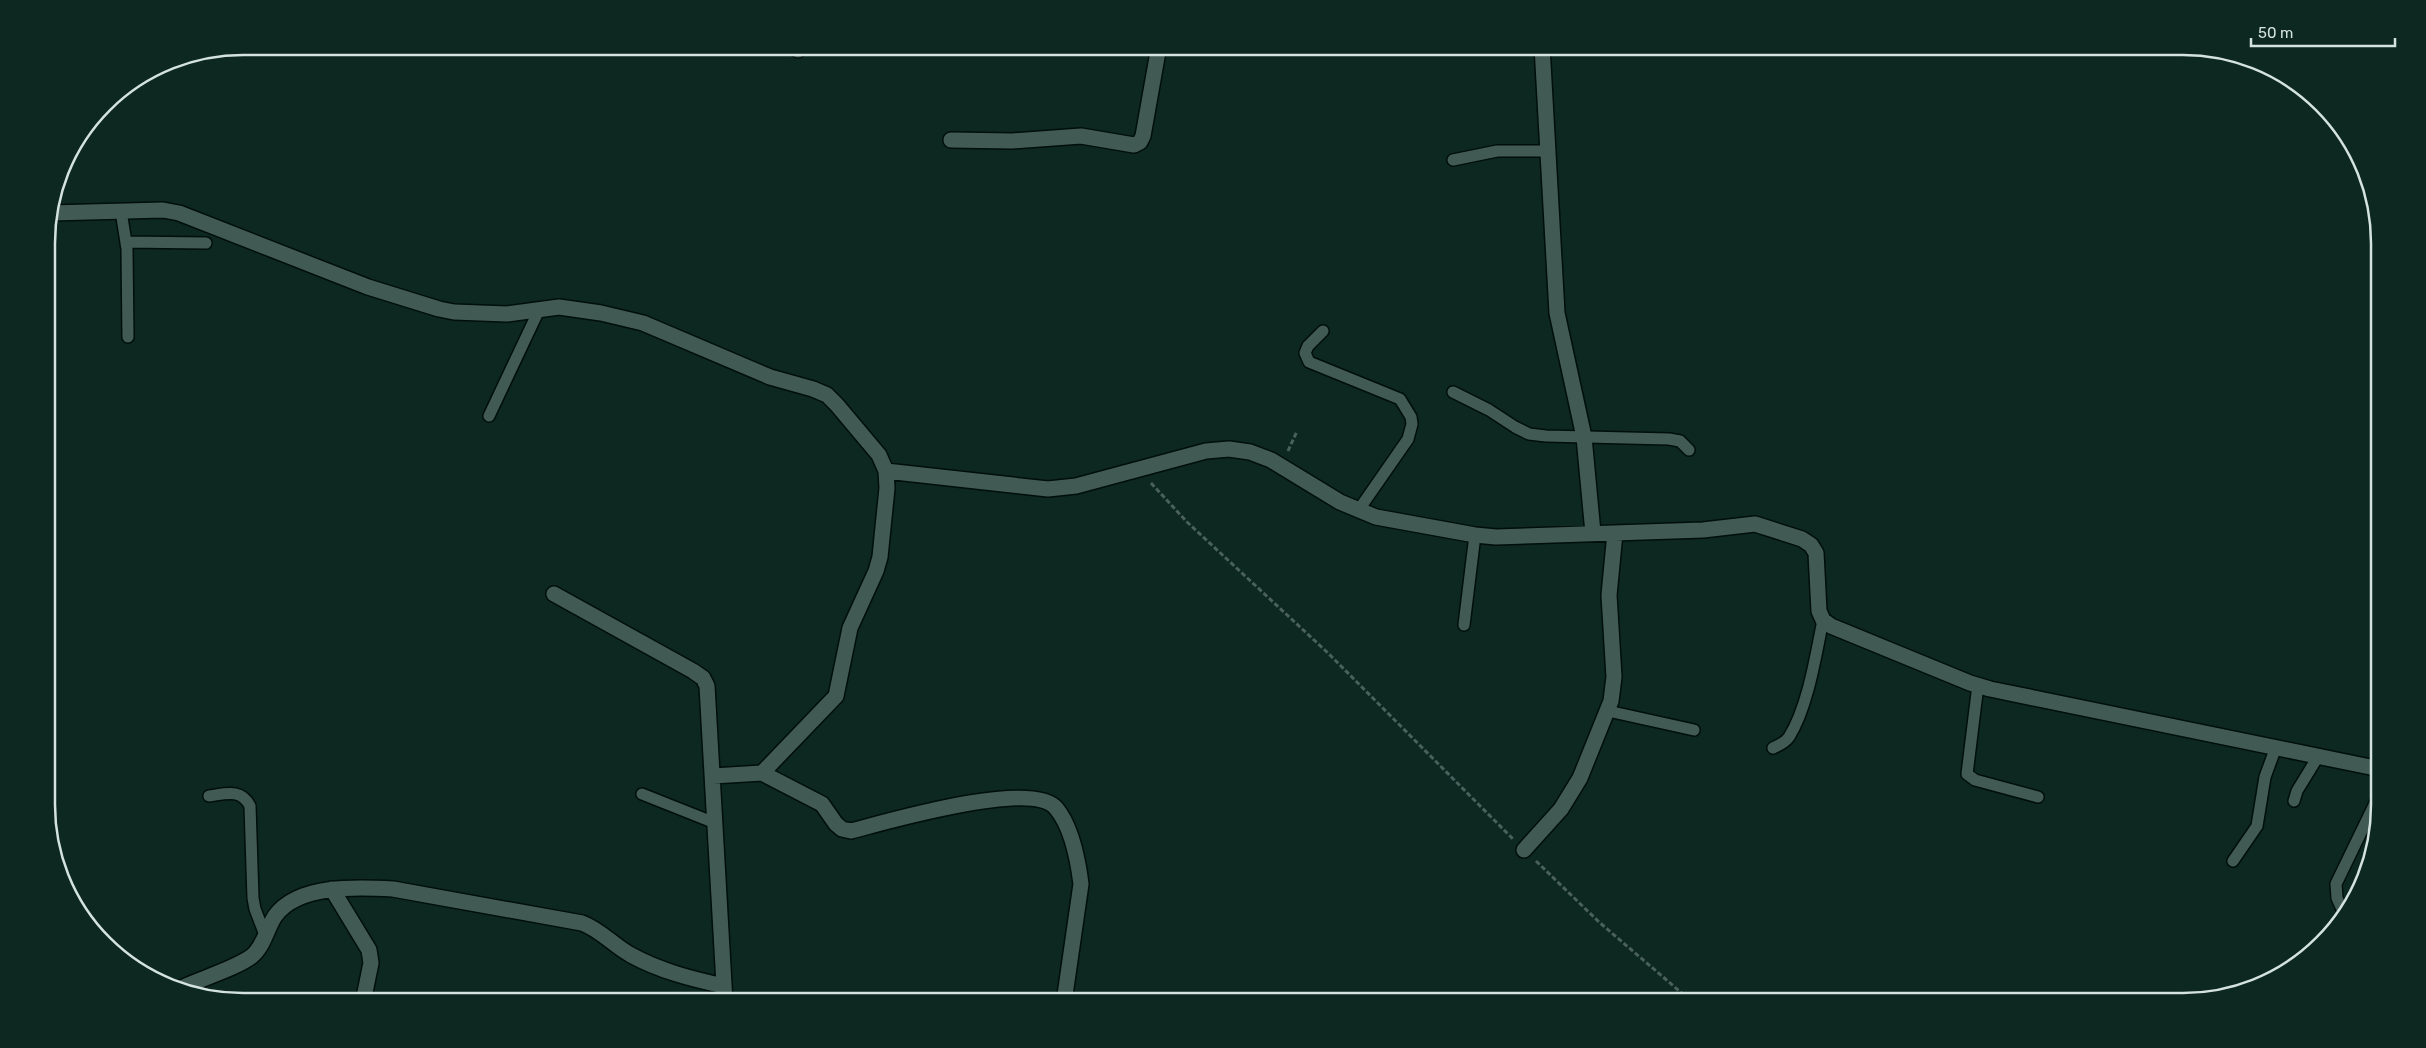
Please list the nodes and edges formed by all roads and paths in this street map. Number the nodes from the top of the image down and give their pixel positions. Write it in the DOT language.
graph roads {
  1 [pos="1157,55"];
  2 [pos="1543,55"];
  3 [pos="951,140"];
  4 [pos="1548,151"];
  5 [pos="1453,160"];
  6 [pos="121,211"];
  7 [pos="58,213"];
  8 [pos="126,242"];
  9 [pos="206,243"];
  10 [pos="539,310"];
  11 [pos="1323,331"];
  12 [pos="128,337"];
  13 [pos="1453,392"];
  14 [pos="488,416"];
  15 [pos="1584,437"];
  16 [pos="1689,450"];
  17 [pos="1150,466"];
  18 [pos="886,471"];
  19 [pos="1358,511"];
  20 [pos="1593,533"];
  21 [pos="1615,533"];
  22 [pos="1475,535"];
  23 [pos="554,594"];
  24 [pos="1823,620"];
  25 [pos="1464,625"];
  26 [pos="1978,686"];
  27 [pos="1608,711"];
  28 [pos="1694,730"];
  29 [pos="2276,747"];
  30 [pos="1773,748"];
  31 [pos="2318,755"];
  32 [pos="2371,767"];
  33 [pos="762,772"];
  34 [pos="713,776"];
  35 [pos="642,794"];
  36 [pos="209,796"];
  37 [pos="2038,797"];
  38 [pos="2294,801"];
  39 [pos="2371,812"];
  40 [pos="715,822"];
  41 [pos="1524,850"];
  42 [pos="2233,862"];
  43 [pos="332,889"];
  44 [pos="2341,907"];
  45 [pos="265,935"];
  46 [pos="188,985"];
  47 [pos="724,986"];
  48 [pos="365,993"];
  49 [pos="724,993"];
  50 [pos="1065,993"];
  51 [pos="1681,993"];
  1 -- 3 [label="street"];
  2 -- 4 [label="street"];
  4 -- 5 [label="lane"];
  4 -- 15 [label="street"];
  6 -- 7 [label="street"];
  6 -- 8 [label="lane"];
  6 -- 10 [label="street"];
  8 -- 9 [label="lane"];
  8 -- 12 [label="lane"];
  10 -- 14 [label="lane"];
  10 -- 18 [label="street"];
  11 -- 19 [label="lane"];
  13 -- 15 [label="lane"];
  15 -- 16 [label="lane"];
  15 -- 20 [label="street"];
  17 -- 18 [label="street"];
  17 -- 19 [label="street"];
  17 -- 41 [label="path"];
  18 -- 33 [label="street"];
  19 -- 22 [label="street"];
  20 -- 21 [label="street"];
  20 -- 22 [label="street"];
  21 -- 24 [label="street"];
  21 -- 27 [label="street"];
  22 -- 25 [label="lane"];
  23 -- 34 [label="street"];
  24 -- 26 [label="street"];
  24 -- 30 [label="lane"];
  26 -- 29 [label="street"];
  26 -- 37 [label="lane"];
  27 -- 28 [label="lane"];
  27 -- 41 [label="street"];
  29 -- 31 [label="street"];
  29 -- 42 [label="lane"];
  31 -- 32 [label="street"];
  31 -- 38 [label="lane"];
  33 -- 34 [label="street"];
  33 -- 50 [label="street"];
  34 -- 40 [label="street"];
  35 -- 40 [label="lane"];
  36 -- 45 [label="lane"];
  39 -- 44 [label="lane"];
  40 -- 47 [label="street"];
  41 -- 51 [label="path"];
  43 -- 45 [label="street"];
  43 -- 47 [label="street"];
  43 -- 48 [label="street"];
  45 -- 46 [label="street"];
  47 -- 49 [label="street"];
}
